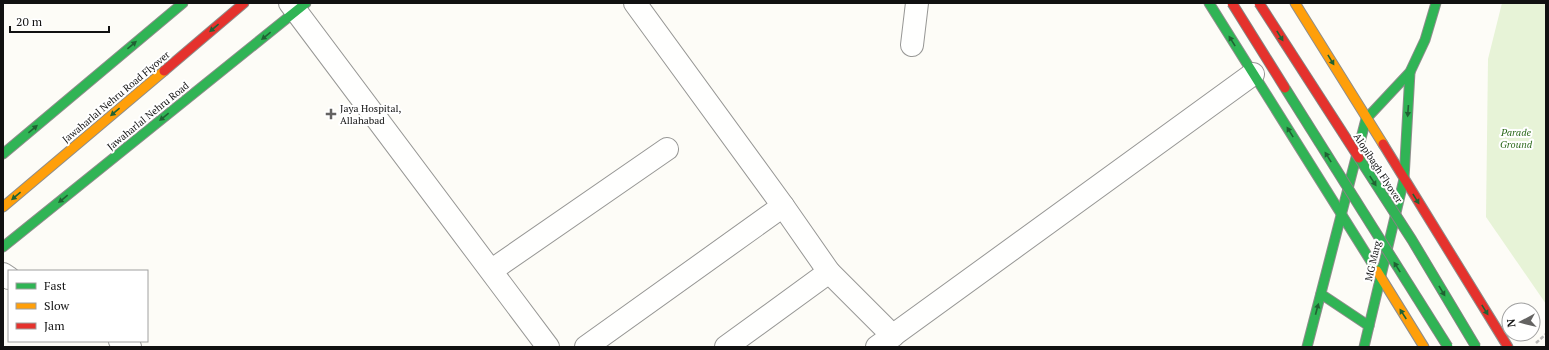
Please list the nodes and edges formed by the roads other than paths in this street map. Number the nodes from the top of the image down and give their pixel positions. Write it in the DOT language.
graph roads {
  1 [pos="183,3"];
  2 [pos="244,3"];
  3 [pos="635,3"];
  4 [pos="917,3"];
  5 [pos="1209,3"];
  6 [pos="1232,3"];
  7 [pos="1259,3"];
  8 [pos="1295,3"];
  9 [pos="1436,3"];
  10 [pos="298,6"];
  11 [pos="912,45"];
  12 [pos="1410,72"];
  13 [pos="1253,74"];
  14 [pos="1366,119"];
  15 [pos="667,149"];
  16 [pos="3,154"];
  17 [pos="1404,179"];
  18 [pos="783,206"];
  19 [pos="3,207"];
  20 [pos="1342,214"];
  21 [pos="3,246"];
  22 [pos="492,270"];
  23 [pos="829,272"];
  24 [pos="1380,279"];
  25 [pos="1321,294"];
  26 [pos="1369,326"];
  27 [pos="885,341"];
  28 [pos="548,347"];
  29 [pos="586,347"];
  30 [pos="726,347"];
  31 [pos="1307,347"];
  32 [pos="1364,347"];
  33 [pos="1424,347"];
  34 [pos="1448,347"];
  35 [pos="1476,347"];
  36 [pos="1508,347"];
  16 -- 1 [label="main road, one-way"];
  2 -- 19 [label="main road, Jawaharlal Nehru Road Flyover, one-way"];
  3 -- 18 [label="street"];
  4 -- 11 [label="street"];
  13 -- 5 [label="main road, one-way"];
  34 -- 6 [label="main road, one-way, bridge"];
  7 -- 35 [label="main road, Alopibagh Flyover, one-way, bridge"];
  8 -- 14 [label="main road, one-way"];
  9 -- 12 [label="main road"];
  10 -- 21 [label="main road, Jawaharlal Nehru Road, one-way"];
  10 -- 22 [label="street"];
  12 -- 14 [label="main road"];
  12 -- 17 [label="main road, MG Marg, one-way"];
  20 -- 13 [label="main road, one-way"];
  13 -- 27 [label="street"];
  14 -- 17 [label="main road"];
  14 -- 20 [label="main road"];
  15 -- 22 [label="street"];
  17 -- 24 [label="main road, MG Marg"];
  17 -- 36 [label="main road, one-way"];
  18 -- 23 [label="street"];
  18 -- 29 [label="street"];
  20 -- 24 [label="main road"];
  20 -- 25 [label="main road"];
  22 -- 28 [label="street"];
  23 -- 27 [label="street"];
  23 -- 30 [label="street"];
  24 -- 26 [label="main road, MG Marg"];
  33 -- 24 [label="main road, one-way"];
  25 -- 26 [label="main road"];
  31 -- 25 [label="main road, one-way"];
  26 -- 32 [label="main road, MG Marg"];
}
